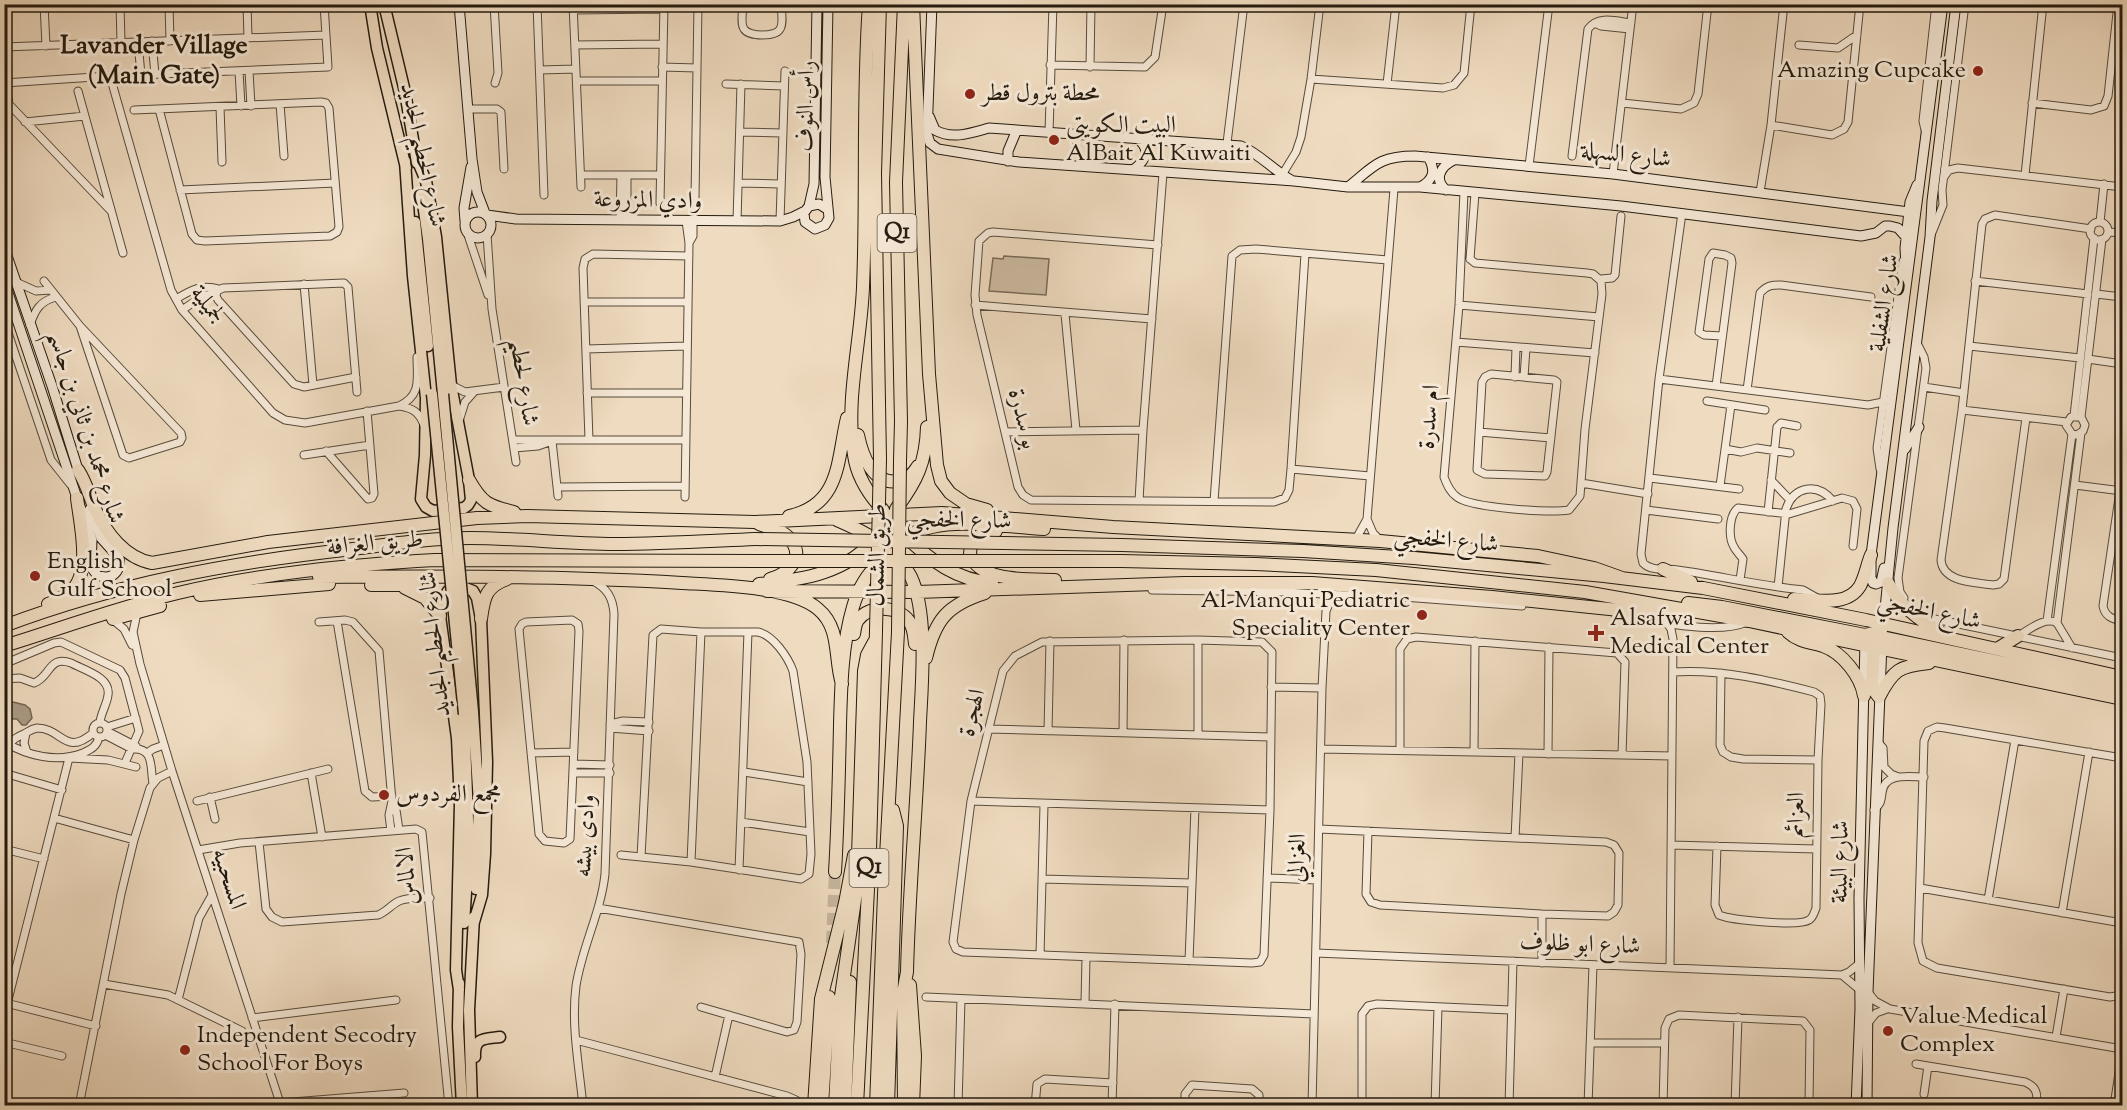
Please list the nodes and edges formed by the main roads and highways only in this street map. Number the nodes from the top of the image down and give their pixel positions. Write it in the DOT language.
graph roads {
  1 [pos="370,4"];
  2 [pos="384,4"];
  3 [pos="868,4"];
  4 [pos="880,4"];
  5 [pos="904,4"];
  6 [pos="913,4"];
  7 [pos="416,157"];
  8 [pos="405,160"];
  9 [pos="929,374"];
  10 [pos="438,394"];
  11 [pos="852,401"];
  12 [pos="926,450"];
  13 [pos="78,470"];
  14 [pos="469,480"];
  15 [pos="75,493"];
  16 [pos="527,516"];
  17 [pos="890,517"];
  18 [pos="830,518"];
  19 [pos="755,522"];
  20 [pos="1113,527"];
  21 [pos="1021,528"];
  22 [pos="304,537"];
  23 [pos="907,537"];
  24 [pos="755,539"];
  25 [pos="876,539"];
  26 [pos="891,550"];
  27 [pos="1871,555"];
  28 [pos="760,561"];
  29 [pos="1663,569"];
  30 [pos="193,571"];
  31 [pos="492,577"];
  32 [pos="511,577"];
  33 [pos="254,578"];
  34 [pos="1622,578"];
  35 [pos="1888,583"];
  36 [pos="392,585"];
  37 [pos="1118,586"];
  38 [pos="736,587"];
  39 [pos="1000,588"];
  40 [pos="1051,588"];
  41 [pos="1379,588"];
  42 [pos="1703,588"];
  43 [pos="767,591"];
  44 [pos="859,591"];
  45 [pos="917,592"];
  46 [pos="1585,592"];
  47 [pos="1345,595"];
  48 [pos="1767,599"];
  49 [pos="1681,610"];
  50 [pos="440,616"];
  51 [pos="481,619"];
  52 [pos="1866,620"];
  53 [pos="18,621"];
  54 [pos="1883,623"];
  55 [pos="4,627"];
  56 [pos="1786,628"];
  57 [pos="45,633"];
  58 [pos="876,635"];
  59 [pos="2018,636"];
  60 [pos="1951,639"];
  61 [pos="1874,641"];
  62 [pos="4,646"];
  63 [pos="1997,649"];
  64 [pos="1944,662"];
  65 [pos="2122,677"];
  66 [pos="842,684"];
  67 [pos="2122,686"];
  68 [pos="921,689"];
  69 [pos="1864,696"];
  70 [pos="2122,699"];
  71 [pos="468,713"];
  72 [pos="890,800"];
  73 [pos="837,841"];
  74 [pos="858,845"];
  75 [pos="845,860"];
  76 [pos="835,872"];
  77 [pos="474,922"];
  78 [pos="850,969"];
  79 [pos="907,972"];
  80 [pos="830,984"];
  81 [pos="459,990"];
  82 [pos="500,1037"];
  83 [pos="889,1078"];
  84 [pos="462,1106"];
  85 [pos="473,1106"];
  86 [pos="814,1106"];
  87 [pos="822,1106"];
  88 [pos="835,1106"];
  89 [pos="845,1106"];
  90 [pos="857,1106"];
  91 [pos="876,1106"];
  92 [pos="888,1106"];
  93 [pos="893,1106"];
  94 [pos="904,1106"];
  95 [pos="913,1106"];
  1 -- 8 [label="main road, شارع الحطيم الجديد"];
  2 -- 7 [label="main road, شارع الحطيم الجديد"];
  3 -- 11 [label="highway"];
  4 -- 58 [label="highway, طريق الشمال / Q1, bridge"];
  5 -- 72 [label="highway, طريق الشمال / Q1, bridge"];
  6 -- 9 [label="highway"];
  7 -- 10 [label="main road, شارع الحطيم الجديد"];
  7 -- 14 [label="main road"];
  8 -- 10 [label="main road, شارع الحطيم الجديد"];
  8 -- 14 [label="main road"];
  9 -- 12 [label="highway"];
  9 -- 20 [label="highway"];
  10 -- 71 [label="main road, شارع الحطيم الجديد, bridge"];
  11 -- 12 [label="highway"];
  11 -- 17 [label="highway"];
  11 -- 19 [label="highway"];
  12 -- 17 [label="highway"];
  13 -- 22 [label="highway"];
  14 -- 16 [label="highway"];
  15 -- 53 [label="highway"];
  16 -- 19 [label="highway"];
  16 -- 22 [label="highway"];
  17 -- 18 [label="highway"];
  17 -- 20 [label="highway"];
  17 -- 23 [label="highway"];
  17 -- 25 [label="highway"];
  18 -- 19 [label="highway"];
  18 -- 25 [label="highway"];
  19 -- 38 [label="highway"];
  20 -- 21 [label="highway"];
  20 -- 34 [label="highway"];
  21 -- 23 [label="highway"];
  21 -- 37 [label="highway"];
  22 -- 30 [label="highway"];
  23 -- 26 [label="highway"];
  23 -- 40 [label="highway"];
  24 -- 30 [label="highway, طريق الغرافة"];
  24 -- 34 [label="highway, شارع الخفجي, bridge"];
  25 -- 26 [label="highway"];
  25 -- 38 [label="highway"];
  26 -- 44 [label="highway"];
  26 -- 45 [label="highway"];
  27 -- 48 [label="highway"];
  28 -- 33 [label="highway, طريق الغرافة"];
  28 -- 46 [label="highway, شارع الخفجي, bridge"];
  29 -- 42 [label="highway"];
  30 -- 53 [label="highway, طريق الغرافة"];
  31 -- 32 [label="highway"];
  31 -- 33 [label="highway"];
  31 -- 36 [label="highway"];
  32 -- 38 [label="highway"];
  32 -- 51 [label="highway"];
  33 -- 57 [label="highway, طريق الغرافة"];
  34 -- 42 [label="highway, شارع الخفجي"];
  35 -- 60 [label="highway"];
  36 -- 50 [label="highway"];
  36 -- 57 [label="highway"];
  37 -- 40 [label="highway"];
  37 -- 41 [label="highway"];
  38 -- 43 [label="highway"];
  39 -- 40 [label="highway"];
  39 -- 45 [label="highway"];
  39 -- 68 [label="highway"];
  41 -- 47 [label="highway"];
  41 -- 49 [label="highway"];
  42 -- 48 [label="highway, شارع الخفجي"];
  43 -- 44 [label="highway"];
  43 -- 66 [label="highway"];
  44 -- 45 [label="highway"];
  44 -- 66 [label="highway"];
  45 -- 68 [label="highway"];
  46 -- 49 [label="highway, شارع الخفجي"];
  46 -- 61 [label="highway"];
  48 -- 52 [label="highway, شارع الخفجي"];
  49 -- 56 [label="highway, شارع الخفجي"];
  50 -- 51 [label="main road"];
  50 -- 81 [label="main road"];
  51 -- 77 [label="main road"];
  52 -- 54 [label="highway, شارع الخفجي"];
  52 -- 61 [label="highway"];
  53 -- 55 [label="highway, طريق الغرافة"];
  54 -- 60 [label="highway, شارع الخفجي"];
  54 -- 61 [label="highway"];
  56 -- 61 [label="highway, شارع الخفجي"];
  56 -- 69 [label="highway"];
  57 -- 62 [label="highway, طريق الغرافة"];
  58 -- 74 [label="highway"];
  58 -- 90 [label="highway, طريق الشمال / Q1"];
  59 -- 63 [label="highway"];
  60 -- 63 [label="highway, شارع الخفجي"];
  61 -- 64 [label="highway, شارع الخفجي"];
  61 -- 64 [label="highway"];
  61 -- 67 [label="highway"];
  63 -- 65 [label="highway, شارع الخفجي"];
  64 -- 70 [label="highway, شارع الخفجي"];
  66 -- 68 [label="highway"];
  66 -- 73 [label="highway"];
  68 -- 79 [label="highway"];
  71 -- 77 [label="main road, شارع الحطيم الجديد"];
  71 -- 81 [label="main road, شارع الحطيم الجديد"];
  72 -- 83 [label="highway"];
  72 -- 91 [label="highway, طريق الشمال / Q1"];
  73 -- 75 [label="highway"];
  73 -- 76 [label="highway"];
  74 -- 86 [label="highway"];
  74 -- 88 [label="highway"];
  77 -- 85 [label="main road, شارع الحطيم الجديد"];
  78 -- 89 [label="highway"];
  79 -- 94 [label="highway"];
  79 -- 95 [label="highway"];
  80 -- 87 [label="highway"];
  81 -- 84 [label="main road, شارع الحطيم الجديد"];
  82 -- 85 [label="main road"];
  83 -- 92 [label="highway"];
  83 -- 93 [label="highway"];
}
